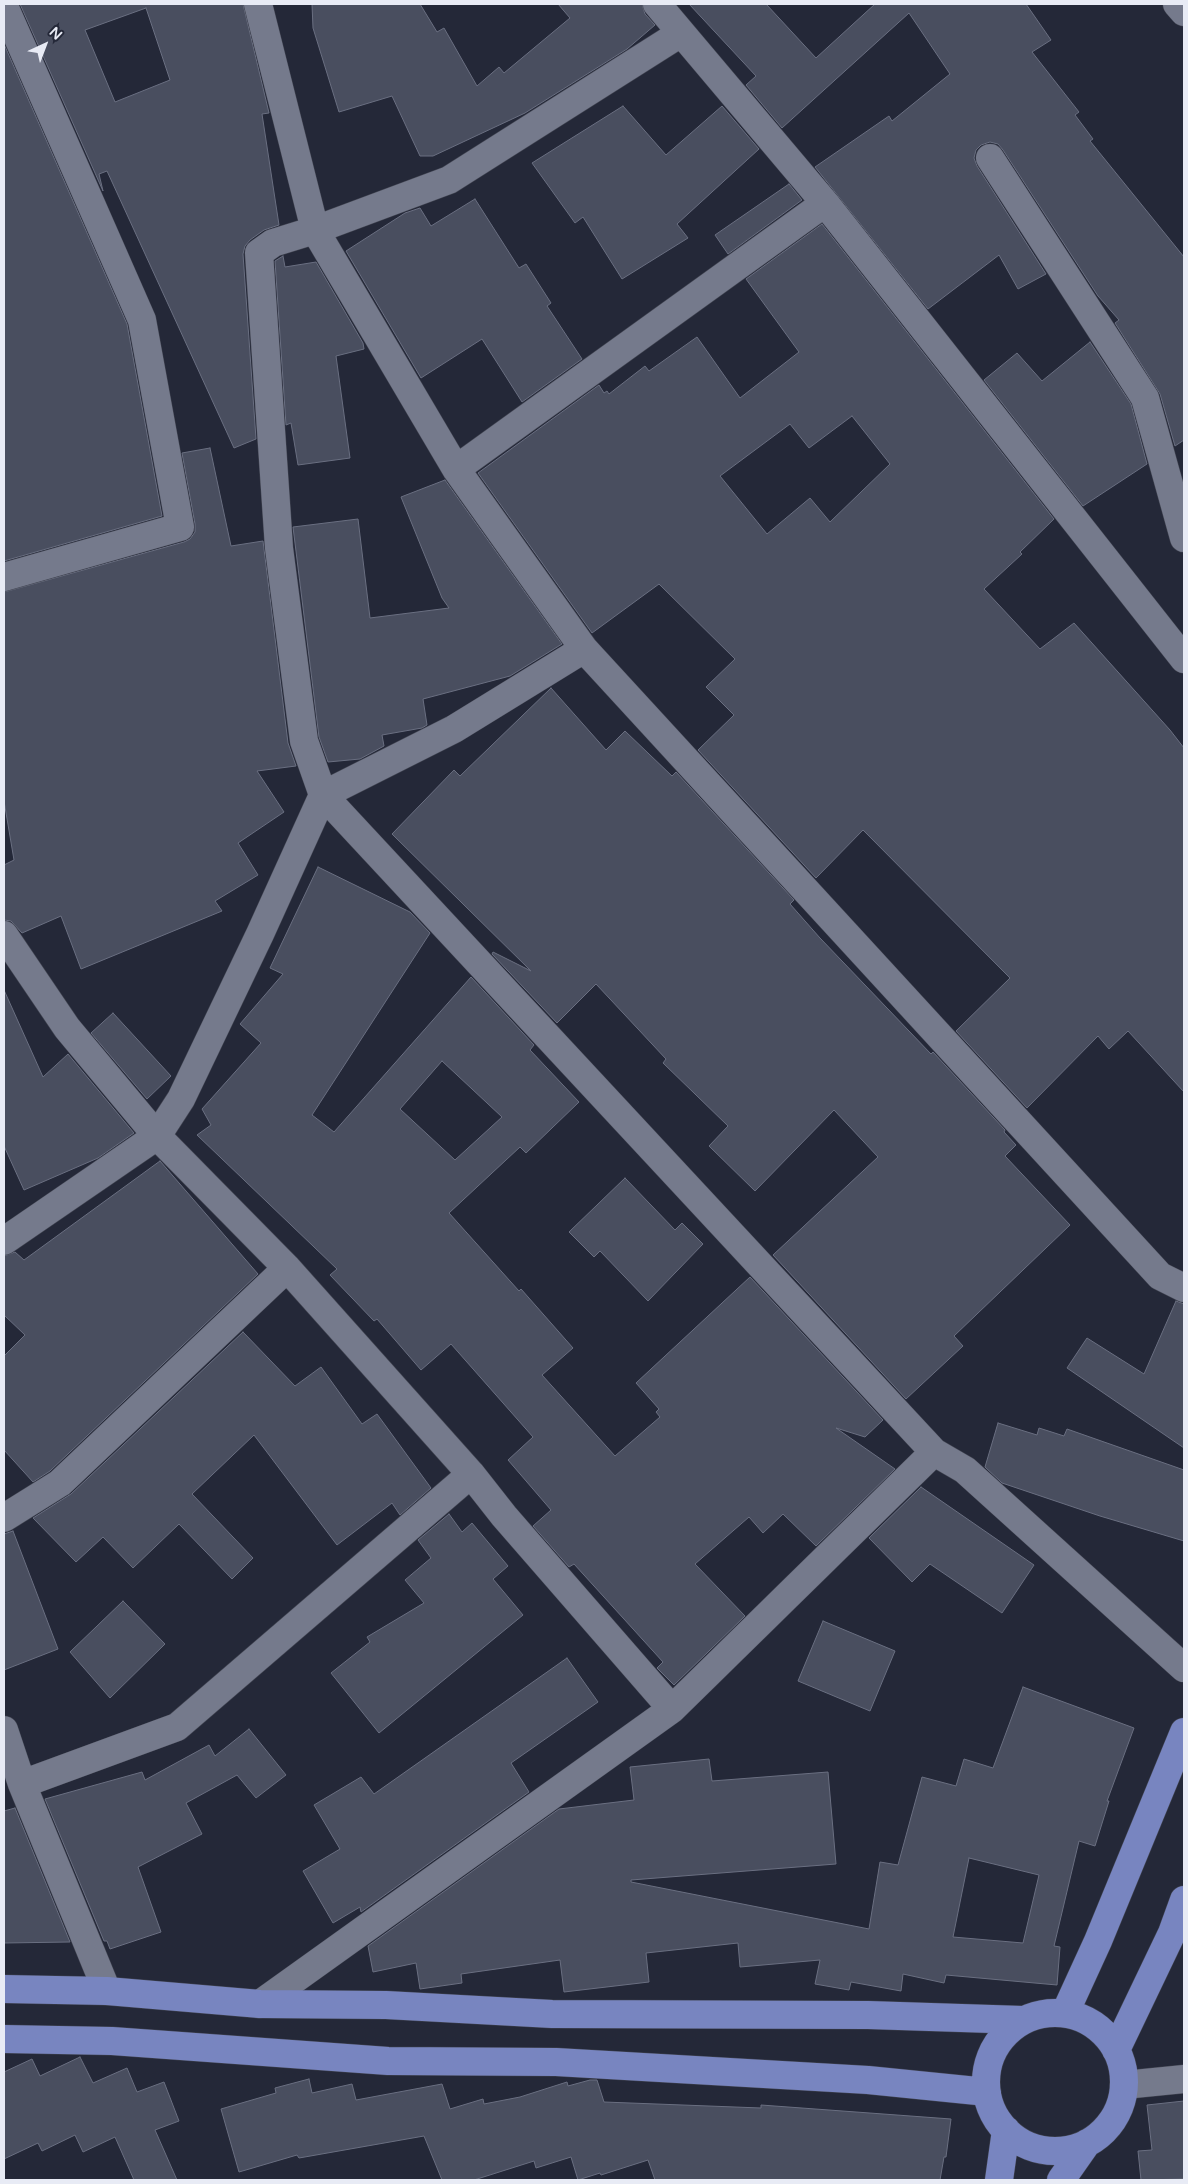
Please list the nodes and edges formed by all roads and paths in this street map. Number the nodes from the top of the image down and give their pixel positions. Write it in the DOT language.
graph roads {
  1 [pos="258,4"];
  2 [pos="657,4"];
  3 [pos="1177,4"];
  4 [pos="4,6"];
  5 [pos="1184,12"];
  6 [pos="681,33"];
  7 [pos="990,158"];
  8 [pos="825,203"];
  9 [pos="315,230"];
  10 [pos="456,469"];
  11 [pos="1184,538"];
  12 [pos="4,577"];
  13 [pos="584,649"];
  14 [pos="1184,659"];
  15 [pos="322,795"];
  16 [pos="4,935"];
  17 [pos="157,1136"];
  18 [pos="4,1241"];
  19 [pos="287,1268"];
  20 [pos="1184,1288"];
  21 [pos="934,1452"];
  22 [pos="471,1474"];
  23 [pos="4,1518"];
  24 [pos="1184,1668"];
  25 [pos="672,1708"];
  26 [pos="4,1730"];
  27 [pos="1184,1732"];
  28 [pos="22,1784"];
  29 [pos="1184,1900"];
  30 [pos="4,1989"];
  31 [pos="107,1991"];
  32 [pos="260,2004"];
  33 [pos="1066,2013"];
  34 [pos="1023,2020"];
  35 [pos="4,2039"];
  36 [pos="1116,2050"];
  37 [pos="1184,2080"];
  38 [pos="1124,2084"];
  39 [pos="986,2092"];
  40 [pos="1006,2130"];
  41 [pos="1087,2143"];
  42 [pos="998,2180"];
  43 [pos="1061,2180"];
  1 -- 9 [label="street"];
  2 -- 6 [label="street"];
  3 -- 5 [label="street"];
  4 -- 12 [label="street"];
  6 -- 8 [label="street"];
  6 -- 9 [label="street"];
  7 -- 11 [label="street"];
  8 -- 10 [label="street"];
  8 -- 14 [label="street"];
  9 -- 10 [label="street"];
  9 -- 15 [label="street"];
  10 -- 13 [label="street"];
  13 -- 15 [label="street"];
  13 -- 20 [label="street"];
  15 -- 17 [label="street"];
  15 -- 21 [label="street"];
  16 -- 17 [label="street"];
  17 -- 18 [label="street"];
  17 -- 19 [label="street"];
  19 -- 22 [label="street"];
  19 -- 23 [label="street"];
  21 -- 24 [label="street"];
  21 -- 25 [label="street"];
  22 -- 25 [label="street"];
  22 -- 28 [label="street"];
  25 -- 32 [label="street"];
  26 -- 28 [label="street"];
  27 -- 33 [label="main road"];
  28 -- 31 [label="street"];
  29 -- 36 [label="main road"];
  30 -- 31 [label="main road"];
  31 -- 32 [label="main road"];
  32 -- 34 [label="main road"];
  33 -- 34 [label="main road"];
  33 -- 36 [label="main road"];
  34 -- 39 [label="main road"];
  35 -- 39 [label="main road"];
  36 -- 38 [label="main road"];
  37 -- 38 [label="street"];
  38 -- 41 [label="main road"];
  39 -- 40 [label="main road"];
  40 -- 41 [label="main road"];
  40 -- 42 [label="main road"];
  41 -- 43 [label="main road"];
}
